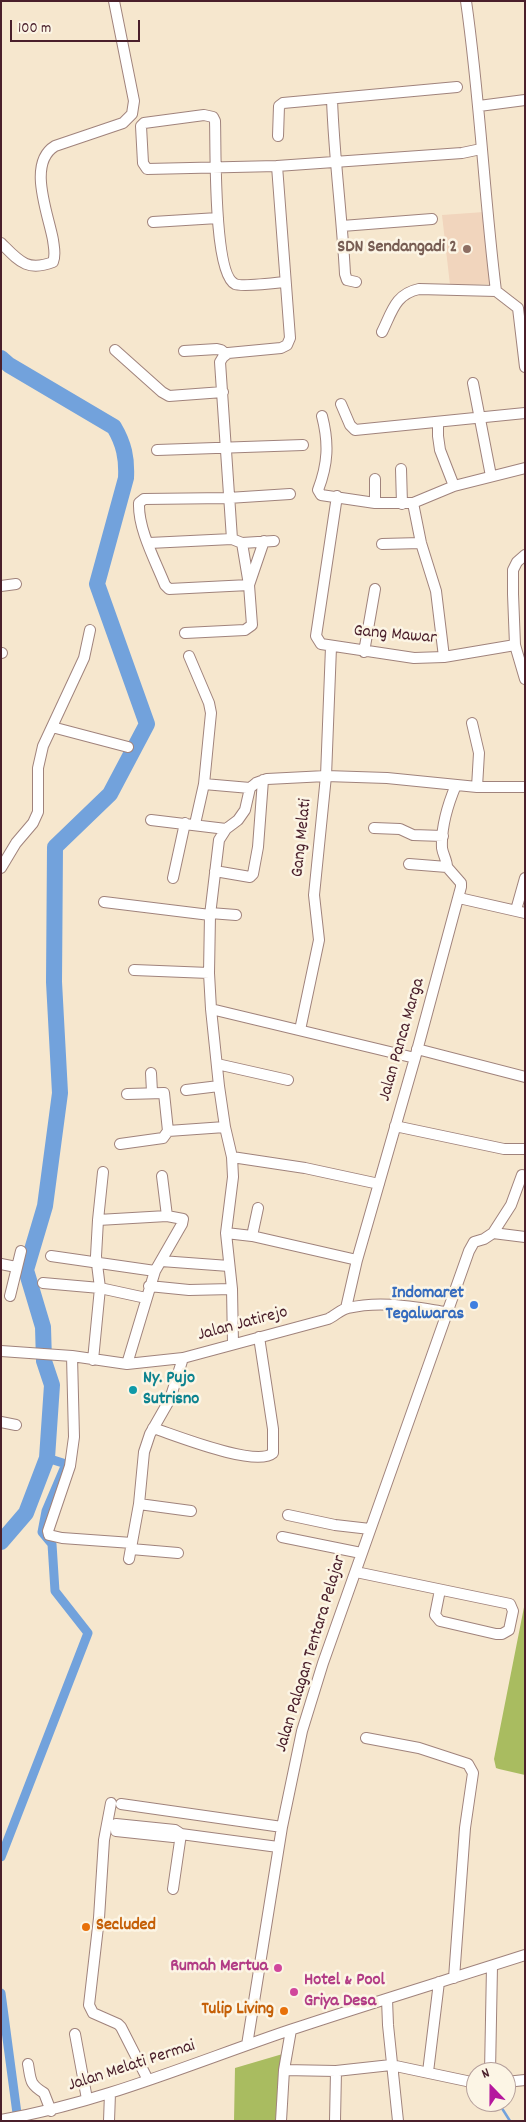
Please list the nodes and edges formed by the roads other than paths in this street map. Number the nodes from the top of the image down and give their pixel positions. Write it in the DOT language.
graph roads {
  1 [pos="114,1"];
  2 [pos="466,1"];
  3 [pos="458,87"];
  4 [pos="332,99"];
  5 [pos="525,100"];
  6 [pos="479,106"];
  7 [pos="278,136"];
  8 [pos="481,149"];
  9 [pos="334,163"];
  10 [pos="278,166"];
  11 [pos="217,168"];
  12 [pos="218,218"];
  13 [pos="432,219"];
  14 [pos="153,222"];
  15 [pos="342,226"];
  16 [pos="1,243"];
  17 [pos="285,282"];
  18 [pos="356,282"];
  19 [pos="496,291"];
  20 [pos="522,308"];
  21 [pos="382,332"];
  22 [pos="115,350"];
  23 [pos="184,351"];
  24 [pos="226,354"];
  25 [pos="525,367"];
  26 [pos="473,383"];
  27 [pos="223,392"];
  28 [pos="341,404"];
  29 [pos="525,413"];
  30 [pos="322,416"];
  31 [pos="480,416"];
  32 [pos="438,422"];
  33 [pos="303,445"];
  34 [pos="226,448"];
  35 [pos="157,450"];
  36 [pos="525,468"];
  37 [pos="401,469"];
  38 [pos="491,476"];
  39 [pos="375,479"];
  40 [pos="454,486"];
  41 [pos="290,494"];
  42 [pos="336,496"];
  43 [pos="228,498"];
  44 [pos="375,503"];
  45 [pos="413,503"];
  46 [pos="402,504"];
  47 [pos="232,539"];
  48 [pos="242,543"];
  49 [pos="421,543"];
  50 [pos="149,544"];
  51 [pos="382,544"];
  52 [pos="525,555"];
  53 [pos="16,584"];
  54 [pos="249,585"];
  55 [pos="1,586"];
  56 [pos="375,589"];
  57 [pos="90,630"];
  58 [pos="185,633"];
  59 [pos="515,645"];
  60 [pos="331,646"];
  61 [pos="364,652"];
  62 [pos="189,656"];
  63 [pos="444,657"];
  64 [pos="525,679"];
  65 [pos="472,723"];
  66 [pos="52,727"];
  67 [pos="128,747"];
  68 [pos="326,776"];
  69 [pos="263,780"];
  70 [pos="204,784"];
  71 [pos="456,785"];
  72 [pos="525,787"];
  73 [pos="250,788"];
  74 [pos="477,788"];
  75 [pos="151,820"];
  76 [pos="190,824"];
  77 [pos="374,828"];
  78 [pos="226,829"];
  79 [pos="443,836"];
  80 [pos="409,864"];
  81 [pos="447,867"];
  82 [pos="1,868"];
  83 [pos="215,871"];
  84 [pos="173,878"];
  85 [pos="525,878"];
  86 [pos="459,898"];
  87 [pos="104,902"];
  88 [pos="520,911"];
  89 [pos="210,914"];
  90 [pos="236,915"];
  91 [pos="134,970"];
  92 [pos="209,973"];
  93 [pos="211,1009"];
  94 [pos="300,1030"];
  95 [pos="416,1054"];
  96 [pos="217,1064"];
  97 [pos="151,1073"];
  98 [pos="525,1076"];
  99 [pos="288,1080"];
  100 [pos="219,1086"];
  101 [pos="186,1090"];
  102 [pos="152,1092"];
  103 [pos="127,1094"];
  104 [pos="395,1126"];
  105 [pos="225,1127"];
  106 [pos="168,1131"];
  107 [pos="120,1144"];
  108 [pos="525,1149"];
  109 [pos="232,1157"];
  110 [pos="103,1172"];
  111 [pos="522,1174"];
  112 [pos="162,1176"];
  113 [pos="379,1184"];
  114 [pos="258,1208"];
  115 [pos="167,1216"];
  116 [pos="98,1220"];
  117 [pos="226,1233"];
  118 [pos="493,1233"];
  119 [pos="252,1236"];
  120 [pos="525,1238"];
  121 [pos="21,1251"];
  122 [pos="51,1256"];
  123 [pos="357,1260"];
  124 [pos="161,1261"];
  125 [pos="96,1262"];
  126 [pos="1,1264"];
  127 [pos="229,1266"];
  128 [pos="16,1267"];
  129 [pos="155,1271"];
  130 [pos="43,1283"];
  131 [pos="150,1286"];
  132 [pos="100,1288"];
  133 [pos="232,1289"];
  134 [pos="10,1296"];
  135 [pos="146,1298"];
  136 [pos="346,1308"];
  137 [pos="446,1312"];
  138 [pos="260,1337"];
  139 [pos="233,1344"];
  140 [pos="1,1350"];
  141 [pos="72,1356"];
  142 [pos="183,1358"];
  143 [pos="93,1360"];
  144 [pos="127,1364"];
  145 [pos="1,1422"];
  146 [pos="16,1425"];
  147 [pos="153,1428"];
  148 [pos="139,1504"];
  149 [pos="191,1511"];
  150 [pos="288,1515"];
  151 [pos="370,1529"];
  152 [pos="282,1537"];
  153 [pos="131,1551"];
  154 [pos="178,1553"];
  155 [pos="361,1553"];
  156 [pos="356,1572"];
  157 [pos="440,1590"];
  158 [pos="366,1738"];
  159 [pos="282,1827"];
  160 [pos="181,1834"];
  161 [pos="278,1847"];
  162 [pos="173,1889"];
  163 [pos="525,1955"];
  164 [pos="492,1966"];
  165 [pos="454,1978"];
  166 [pos="439,1982"];
  167 [pos="387,1999"];
  168 [pos="291,2030"];
  169 [pos="75,2034"];
  170 [pos="247,2046"];
  171 [pos="490,2062"];
  172 [pos="28,2064"];
  173 [pos="391,2065"];
  174 [pos="284,2070"];
  175 [pos="336,2071"];
  176 [pos="428,2072"];
  177 [pos="148,2080"];
  178 [pos="466,2081"];
  179 [pos="110,2093"];
  180 [pos="87,2099"];
  181 [pos="52,2111"];
  182 [pos="4,2120"];
  183 [pos="109,2121"];
  184 [pos="281,2121"];
  185 [pos="335,2121"];
  186 [pos="398,2121"];
  1 -- 16 [label="street"];
  2 -- 6 [label="street"];
  3 -- 4 [label="street"];
  4 -- 7 [label="street"];
  4 -- 9 [label="street"];
  5 -- 6 [label="street"];
  6 -- 8 [label="street"];
  8 -- 9 [label="street"];
  8 -- 19 [label="street"];
  9 -- 10 [label="street"];
  9 -- 15 [label="street"];
  10 -- 11 [label="street"];
  10 -- 17 [label="street"];
  11 -- 11 [label="street"];
  11 -- 12 [label="street"];
  12 -- 14 [label="street"];
  12 -- 17 [label="street"];
  13 -- 15 [label="street"];
  15 -- 18 [label="street"];
  17 -- 24 [label="street"];
  19 -- 20 [label="street"];
  19 -- 21 [label="street"];
  20 -- 25 [label="street"];
  22 -- 27 [label="street"];
  23 -- 24 [label="street"];
  24 -- 27 [label="street"];
  26 -- 31 [label="street"];
  27 -- 34 [label="street"];
  28 -- 32 [label="street"];
  29 -- 31 [label="street"];
  30 -- 42 [label="street"];
  31 -- 32 [label="street"];
  31 -- 38 [label="street"];
  32 -- 40 [label="street"];
  33 -- 34 [label="street"];
  34 -- 35 [label="street"];
  34 -- 43 [label="street"];
  36 -- 38 [label="street"];
  37 -- 46 [label="street"];
  38 -- 40 [label="street"];
  39 -- 44 [label="street"];
  40 -- 45 [label="street"];
  41 -- 43 [label="street"];
  42 -- 44 [label="street"];
  42 -- 60 [label="street"];
  43 -- 47 [label="street"];
  43 -- 50 [label="street"];
  44 -- 46 [label="street"];
  45 -- 46 [label="street"];
  45 -- 49 [label="street"];
  47 -- 48 [label="street"];
  47 -- 50 [label="street"];
  48 -- 54 [label="street"];
  48 -- 54 [label="street"];
  49 -- 51 [label="street"];
  49 -- 63 [label="street"];
  50 -- 54 [label="street"];
  52 -- 59 [label="street"];
  53 -- 55 [label="street"];
  54 -- 58 [label="street"];
  56 -- 61 [label="street"];
  57 -- 66 [label="street"];
  59 -- 63 [label="street, Gang Mawar"];
  59 -- 64 [label="street"];
  60 -- 61 [label="street, Gang Mawar"];
  60 -- 68 [label="street, Gang Melati"];
  61 -- 63 [label="street, Gang Mawar"];
  62 -- 70 [label="street"];
  65 -- 74 [label="street"];
  66 -- 67 [label="street"];
  66 -- 82 [label="street"];
  68 -- 69 [label="street"];
  68 -- 71 [label="street"];
  68 -- 94 [label="street, Gang Melati"];
  69 -- 73 [label="street"];
  69 -- 83 [label="street"];
  70 -- 73 [label="street"];
  70 -- 76 [label="street"];
  71 -- 74 [label="street"];
  71 -- 79 [label="street, Jalan Panca Marga"];
  72 -- 74 [label="street"];
  73 -- 78 [label="street"];
  75 -- 76 [label="street"];
  76 -- 78 [label="street"];
  76 -- 84 [label="street"];
  77 -- 79 [label="street"];
  78 -- 83 [label="street"];
  79 -- 81 [label="street, Jalan Panca Marga"];
  80 -- 81 [label="street"];
  81 -- 86 [label="street, Jalan Panca Marga"];
  83 -- 89 [label="street"];
  85 -- 88 [label="street"];
  86 -- 88 [label="street"];
  86 -- 95 [label="street, Jalan Panca Marga"];
  87 -- 89 [label="street"];
  89 -- 90 [label="street"];
  89 -- 92 [label="street"];
  91 -- 92 [label="street"];
  92 -- 93 [label="street"];
  93 -- 94 [label="street"];
  93 -- 96 [label="street"];
  94 -- 95 [label="street"];
  95 -- 98 [label="street"];
  95 -- 104 [label="street, Jalan Panca Marga"];
  96 -- 99 [label="street"];
  96 -- 100 [label="street"];
  97 -- 102 [label="street"];
  100 -- 101 [label="street"];
  100 -- 105 [label="street"];
  102 -- 103 [label="street"];
  102 -- 106 [label="street"];
  104 -- 108 [label="street"];
  104 -- 113 [label="street, Jalan Panca Marga"];
  105 -- 106 [label="street"];
  105 -- 109 [label="street"];
  106 -- 107 [label="street"];
  109 -- 113 [label="street"];
  109 -- 117 [label="street"];
  110 -- 116 [label="street"];
  111 -- 118 [label="street"];
  112 -- 115 [label="street"];
  113 -- 123 [label="street, Jalan Panca Marga"];
  114 -- 119 [label="street"];
  115 -- 116 [label="street"];
  115 -- 124 [label="street"];
  116 -- 125 [label="street"];
  117 -- 119 [label="street"];
  117 -- 127 [label="street"];
  118 -- 120 [label="street"];
  118 -- 137 [label="street, Jalan Palagan Tentara Pelajar"];
  119 -- 123 [label="street"];
  121 -- 128 [label="street"];
  122 -- 125 [label="street"];
  123 -- 136 [label="street, Jalan Panca Marga"];
  124 -- 127 [label="street"];
  124 -- 129 [label="street"];
  125 -- 129 [label="street"];
  125 -- 132 [label="street"];
  126 -- 128 [label="street"];
  127 -- 133 [label="street"];
  128 -- 134 [label="street"];
  129 -- 131 [label="street"];
  130 -- 132 [label="street"];
  131 -- 133 [label="street"];
  131 -- 135 [label="street"];
  132 -- 135 [label="street"];
  132 -- 143 [label="street"];
  133 -- 139 [label="street"];
  135 -- 144 [label="street"];
  136 -- 137 [label="street, Jalan Jatirejo"];
  136 -- 138 [label="street, Jalan Jatirejo"];
  137 -- 151 [label="street, Jalan Palagan Tentara Pelajar"];
  138 -- 139 [label="street, Jalan Jatirejo"];
  138 -- 147 [label="street"];
  139 -- 142 [label="street, Jalan Jatirejo"];
  140 -- 141 [label="street, Jalan Jatirejo"];
  141 -- 143 [label="street, Jalan Jatirejo"];
  141 -- 153 [label="street"];
  142 -- 144 [label="street, Jalan Jatirejo"];
  142 -- 147 [label="street"];
  143 -- 144 [label="street, Jalan Jatirejo"];
  145 -- 146 [label="street"];
  147 -- 148 [label="street"];
  148 -- 149 [label="street"];
  148 -- 153 [label="street"];
  150 -- 151 [label="street"];
  151 -- 155 [label="street, Jalan Palagan Tentara Pelajar"];
  152 -- 155 [label="street"];
  153 -- 154 [label="street"];
  155 -- 156 [label="street, Jalan Palagan Tentara Pelajar"];
  156 -- 157 [label="street"];
  156 -- 159 [label="street, Jalan Palagan Tentara Pelajar"];
  157 -- 157 [label="street"];
  158 -- 165 [label="street"];
  159 -- 161 [label="street, Jalan Palagan Tentara Pelajar"];
  159 -- 177 [label="street"];
  160 -- 160 [label="street"];
  160 -- 161 [label="street"];
  160 -- 162 [label="street"];
  161 -- 170 [label="street, Jalan Palagan Tentara Pelajar"];
  163 -- 164 [label="street, Jalan Melati Permai"];
  164 -- 165 [label="street, Jalan Melati Permai"];
  164 -- 171 [label="street"];
  165 -- 166 [label="street, Jalan Melati Permai"];
  166 -- 167 [label="street, Jalan Melati Permai"];
  166 -- 176 [label="street"];
  167 -- 168 [label="street, Jalan Melati Permai"];
  167 -- 173 [label="street"];
  168 -- 170 [label="street, Jalan Melati Permai"];
  168 -- 174 [label="street"];
  169 -- 180 [label="street"];
  170 -- 177 [label="street, Jalan Melati Permai"];
  172 -- 181 [label="street"];
  173 -- 175 [label="street"];
  173 -- 176 [label="street"];
  173 -- 186 [label="street"];
  174 -- 175 [label="street"];
  174 -- 184 [label="street"];
  175 -- 185 [label="street"];
  176 -- 178 [label="street"];
  177 -- 179 [label="street, Jalan Melati Permai"];
  179 -- 180 [label="street, Jalan Melati Permai"];
  179 -- 183 [label="street"];
  180 -- 181 [label="street, Jalan Melati Permai"];
  181 -- 182 [label="street, Jalan Melati Permai"];
}
